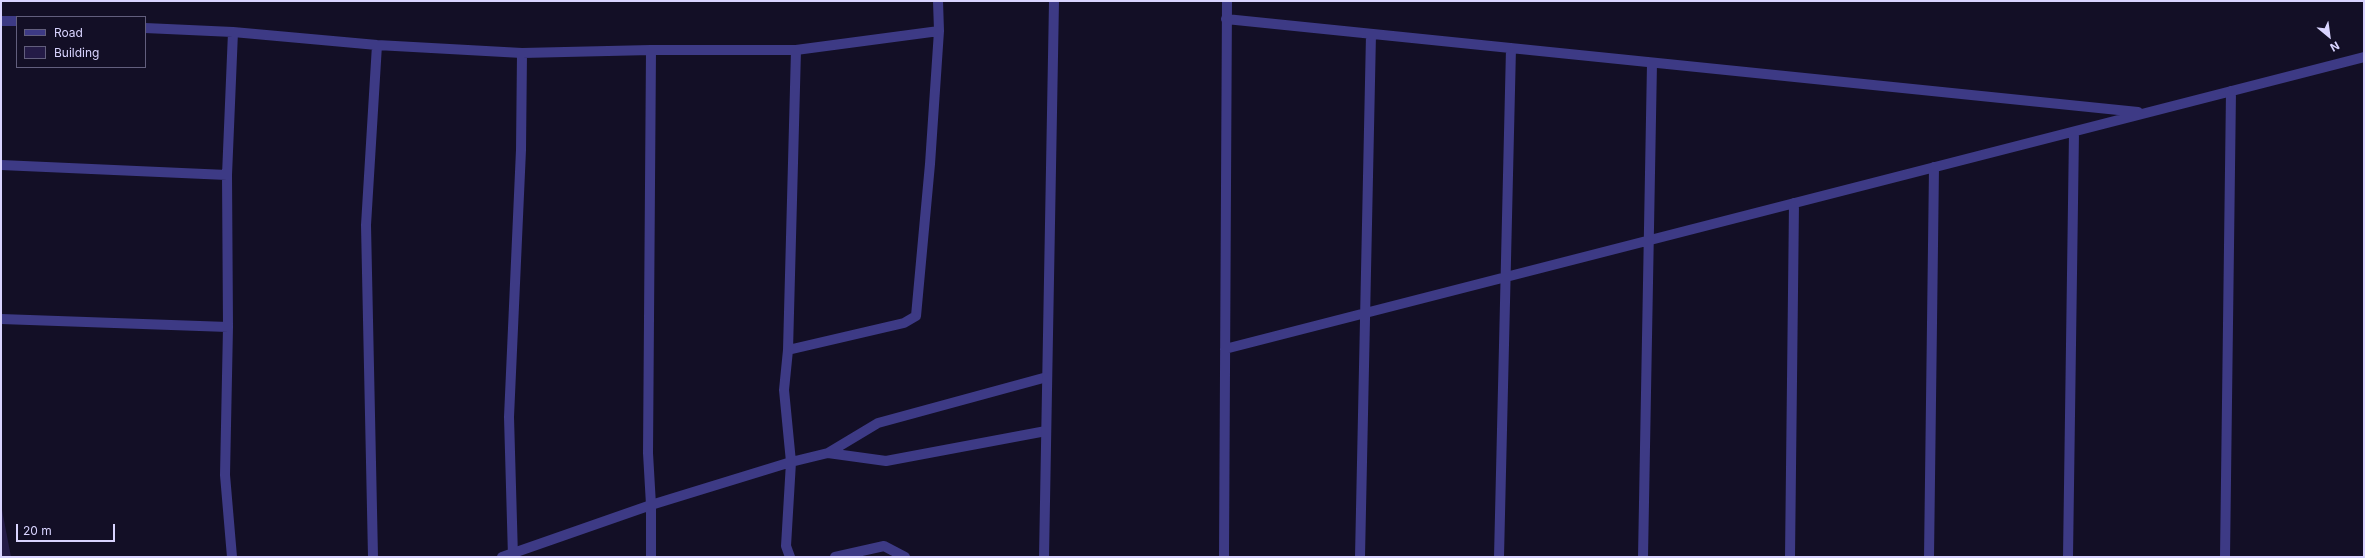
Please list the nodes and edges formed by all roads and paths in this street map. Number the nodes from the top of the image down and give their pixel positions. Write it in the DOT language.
graph roads {
  1 [pos="938,1"];
  2 [pos="1054,1"];
  3 [pos="1226,1"];
  4 [pos="1226,19"];
  5 [pos="1,21"];
  6 [pos="16,22"];
  7 [pos="146,28"];
  8 [pos="939,31"];
  9 [pos="233,32"];
  10 [pos="1371,34"];
  11 [pos="377,45"];
  12 [pos="1511,48"];
  13 [pos="651,50"];
  14 [pos="796,50"];
  15 [pos="522,52"];
  16 [pos="2364,56"];
  17 [pos="1652,63"];
  18 [pos="2231,91"];
  19 [pos="2145,113"];
  20 [pos="2074,132"];
  21 [pos="1,165"];
  22 [pos="1934,167"];
  23 [pos="227,175"];
  24 [pos="1794,203"];
  25 [pos="1648,241"];
  26 [pos="1506,277"];
  27 [pos="1365,314"];
  28 [pos="1,319"];
  29 [pos="228,327"];
  30 [pos="1225,349"];
  31 [pos="788,350"];
  32 [pos="1047,377"];
  33 [pos="1046,431"];
  34 [pos="828,453"];
  35 [pos="790,462"];
  36 [pos="651,505"];
  37 [pos="513,555"];
  38 [pos="232,557"];
  39 [pos="373,557"];
  40 [pos="502,557"];
  41 [pos="651,557"];
  42 [pos="790,557"];
  43 [pos="835,557"];
  44 [pos="905,557"];
  45 [pos="1044,557"];
  46 [pos="1224,557"];
  47 [pos="1360,557"];
  48 [pos="1499,557"];
  49 [pos="1643,557"];
  50 [pos="1790,557"];
  51 [pos="1929,557"];
  52 [pos="2068,557"];
  53 [pos="2225,557"];
  1 -- 8 [label="street"];
  2 -- 32 [label="street"];
  3 -- 4 [label="street"];
  4 -- 10 [label="street"];
  4 -- 30 [label="street"];
  5 -- 6 [label="street"];
  7 -- 9 [label="street"];
  8 -- 14 [label="street"];
  8 -- 31 [label="street"];
  9 -- 11 [label="street"];
  9 -- 23 [label="street"];
  10 -- 12 [label="street"];
  10 -- 27 [label="street"];
  11 -- 15 [label="street"];
  11 -- 39 [label="street"];
  12 -- 17 [label="street"];
  12 -- 26 [label="street"];
  13 -- 14 [label="street"];
  13 -- 15 [label="street"];
  13 -- 36 [label="street"];
  14 -- 31 [label="street"];
  15 -- 37 [label="street"];
  16 -- 18 [label="street"];
  17 -- 19 [label="street"];
  17 -- 25 [label="street"];
  18 -- 19 [label="street"];
  18 -- 53 [label="street"];
  19 -- 20 [label="street"];
  20 -- 22 [label="street"];
  20 -- 52 [label="street"];
  21 -- 23 [label="street"];
  22 -- 24 [label="street"];
  22 -- 51 [label="street"];
  23 -- 29 [label="street"];
  24 -- 25 [label="street"];
  24 -- 50 [label="street"];
  25 -- 26 [label="street"];
  25 -- 49 [label="street"];
  26 -- 27 [label="street"];
  26 -- 48 [label="street"];
  27 -- 30 [label="street"];
  27 -- 47 [label="street"];
  28 -- 29 [label="street"];
  29 -- 38 [label="street"];
  30 -- 46 [label="street"];
  31 -- 35 [label="street"];
  32 -- 33 [label="street"];
  32 -- 34 [label="street"];
  33 -- 34 [label="street"];
  33 -- 45 [label="street"];
  34 -- 35 [label="street"];
  35 -- 36 [label="street"];
  35 -- 42 [label="street"];
  36 -- 37 [label="street"];
  36 -- 41 [label="street"];
  37 -- 40 [label="street"];
  43 -- 44 [label="street"];
}
